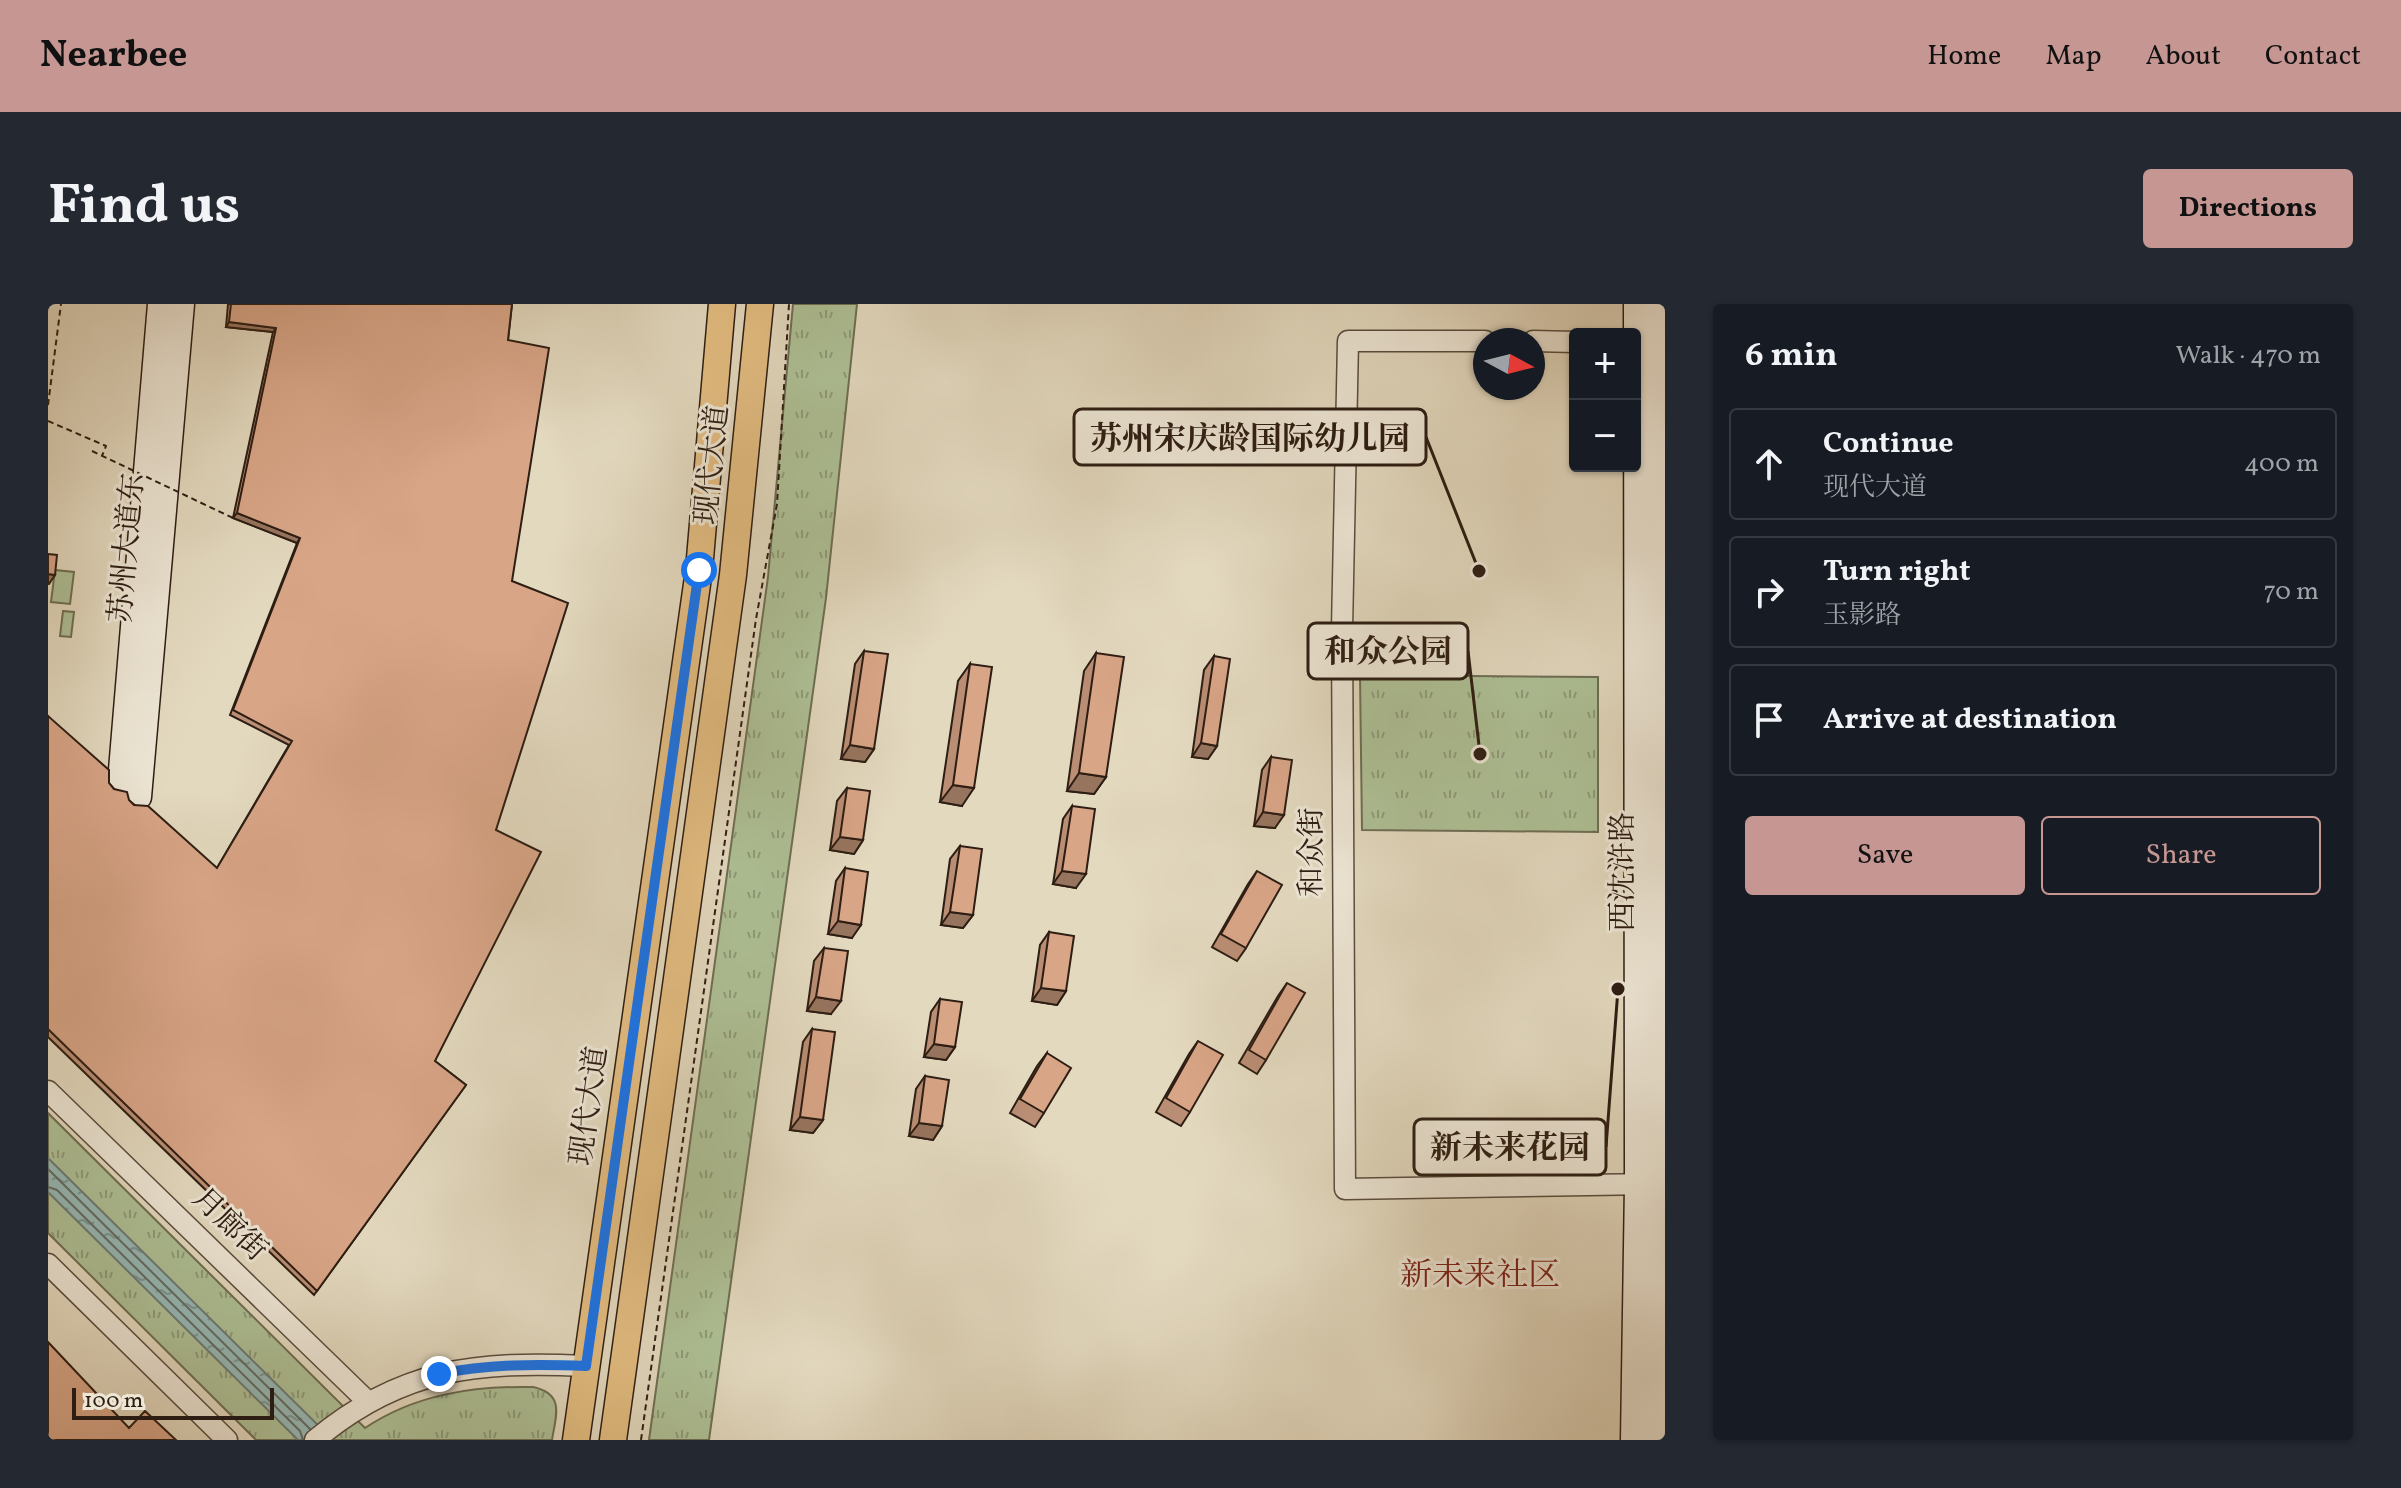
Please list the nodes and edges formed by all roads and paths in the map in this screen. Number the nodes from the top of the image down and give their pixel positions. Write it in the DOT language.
graph roads {
  1 [pos="61,304"];
  2 [pos="160,304"];
  3 [pos="182,304"];
  4 [pos="722,304"];
  5 [pos="760,304"];
  6 [pos="789,304"];
  7 [pos="1636,304"];
  8 [pos="1653,304"];
  9 [pos="1639,328"];
  10 [pos="1473,341"];
  11 [pos="1545,341"];
  12 [pos="1569,342"];
  13 [pos="1641,343"];
  14 [pos="48,405"];
  15 [pos="48,421"];
  16 [pos="92,451"];
  17 [pos="102,456"];
  18 [pos="233,518"];
  19 [pos="48,1091"];
  20 [pos="1647,1184"];
  21 [pos="48,1264"];
  22 [pos="586,1366"];
  23 [pos="367,1401"];
  24 [pos="227,1440"];
  25 [pos="315,1440"];
  26 [pos="576,1440"];
  27 [pos="613,1440"];
  28 [pos="641,1440"];
  29 [pos="1633,1440"];
  30 [pos="1653,1440"];
  1 -- 14 [label="path"];
  2 -- 3 [label="main road, 苏州大道东"];
  4 -- 22 [label="main road, 现代大道"];
  5 -- 27 [label="main road, 现代大道"];
  6 -- 28 [label="path"];
  7 -- 9 [label="main road, 西沈浒路"];
  8 -- 13 [label="main road, 西沈浒路"];
  10 -- 20 [label="street, 和众街"];
  11 -- 12 [label="street"];
  13 -- 20 [label="main road, 西沈浒路"];
  15 -- 17 [label="path"];
  16 -- 17 [label="path, bridge"];
  17 -- 18 [label="path, bridge"];
  19 -- 23 [label="street, 月廊街"];
  20 -- 29 [label="main road, 西沈浒路"];
  20 -- 30 [label="main road, 西沈浒路"];
  21 -- 24 [label="street"];
  22 -- 23 [label="street"];
  22 -- 26 [label="main road, 现代大道"];
  23 -- 25 [label="street"];
}
